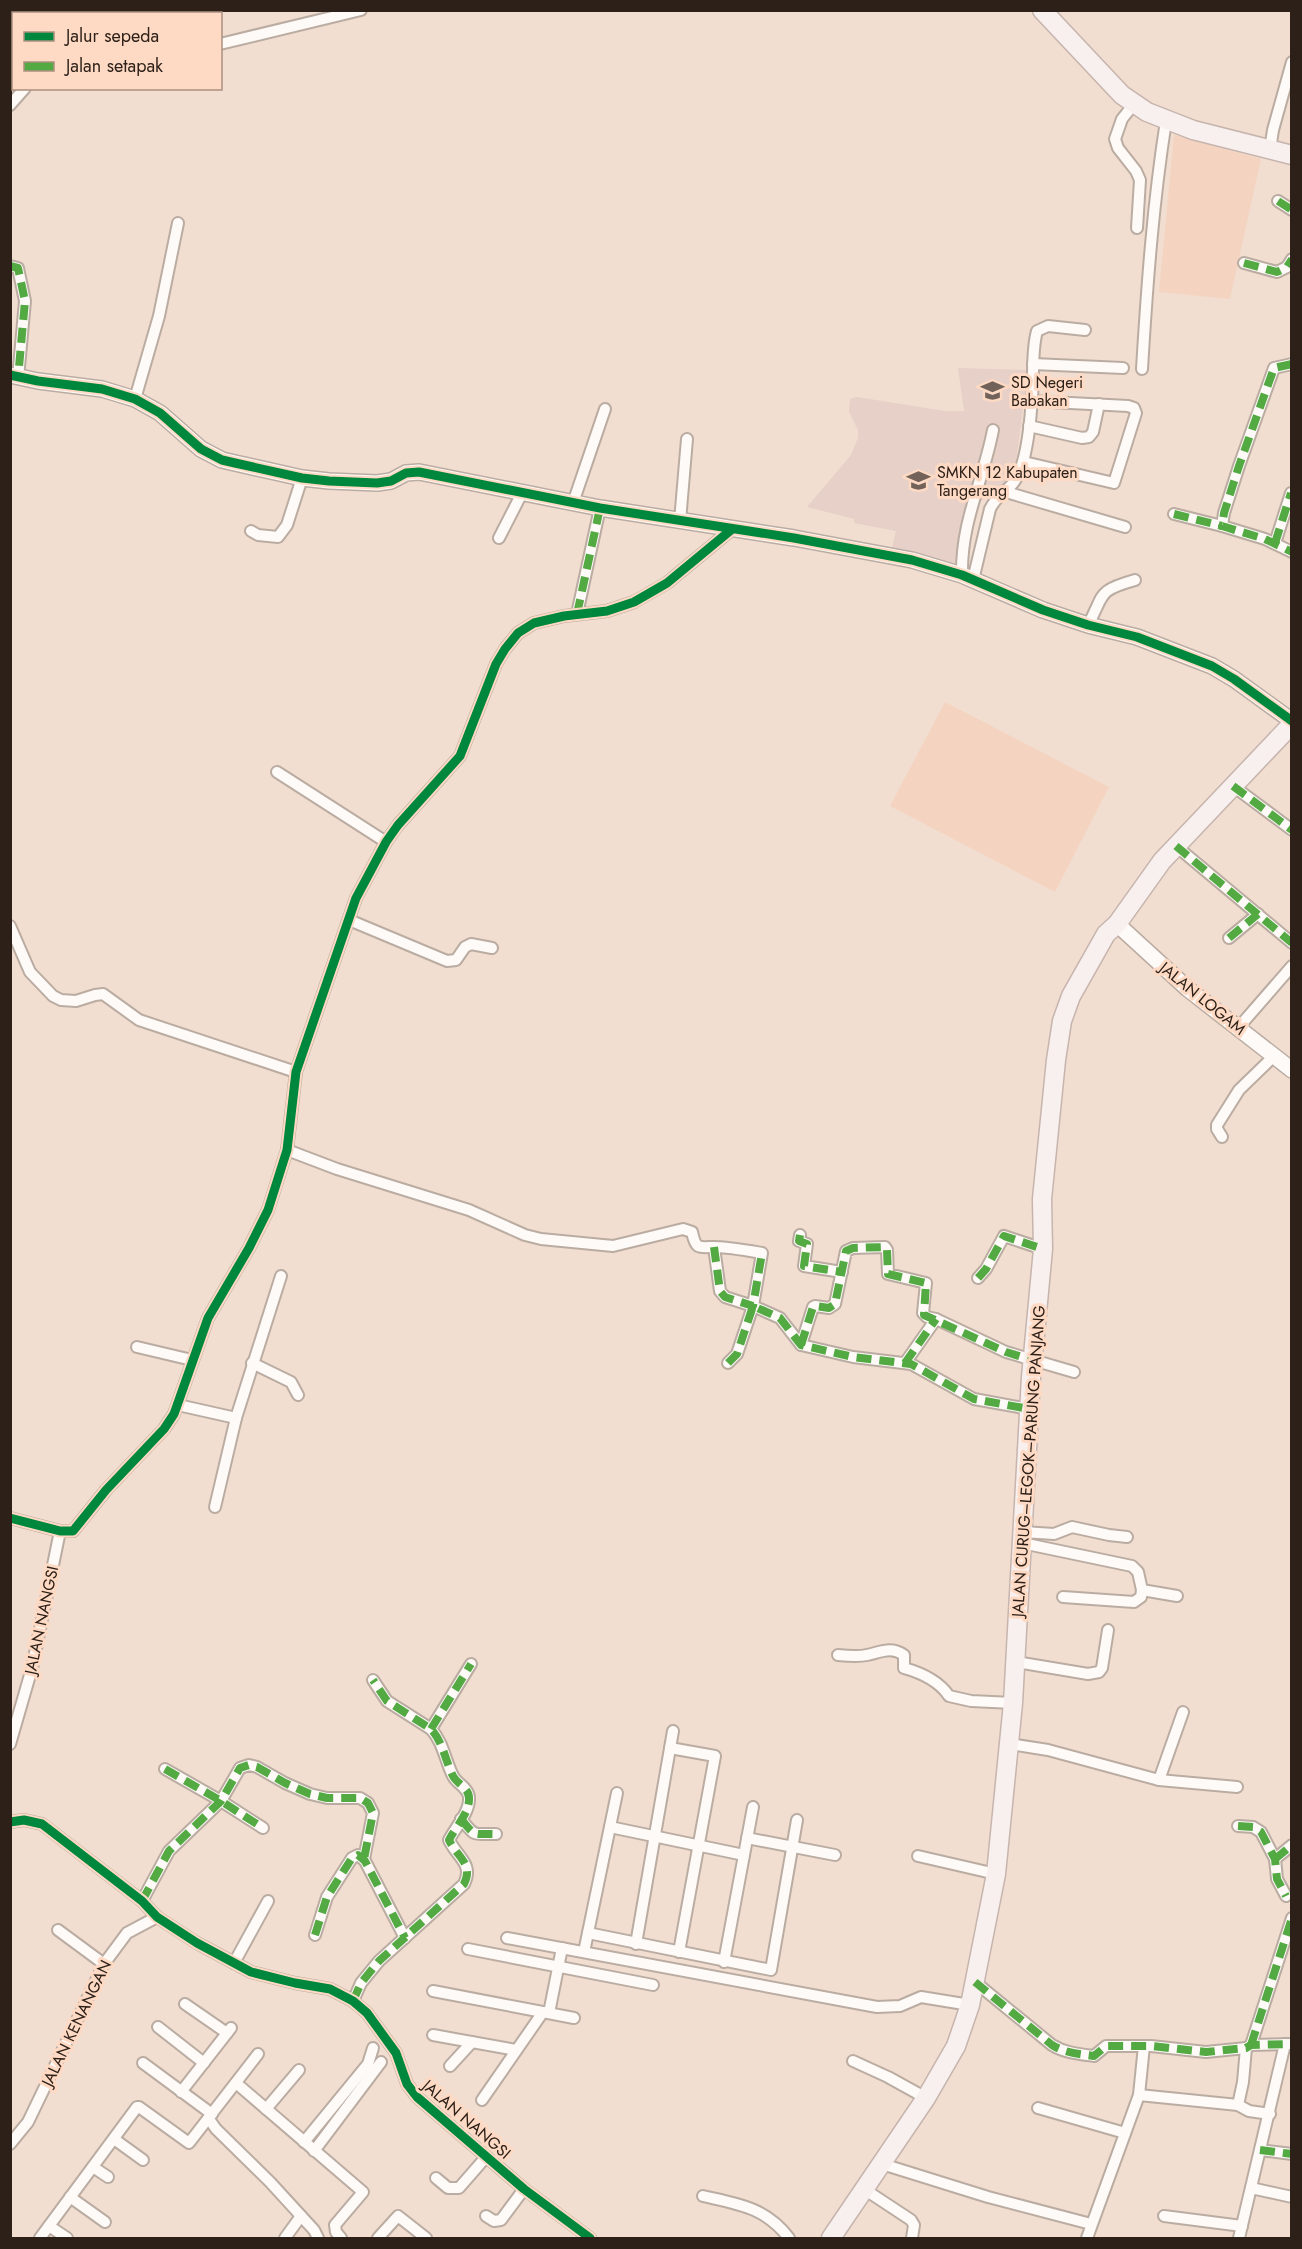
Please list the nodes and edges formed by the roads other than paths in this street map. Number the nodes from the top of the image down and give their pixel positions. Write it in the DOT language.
graph roads {
  1 [pos="362,10"];
  2 [pos="1042,10"];
  3 [pos="222,44"];
  4 [pos="1292,62"];
  5 [pos="24,90"];
  6 [pos="1134,104"];
  7 [pos="10,105"];
  8 [pos="1166,121"];
  9 [pos="1270,150"];
  10 [pos="1292,155"];
  11 [pos="1278,201"];
  12 [pos="1292,210"];
  13 [pos="178,223"];
  14 [pos="1137,228"];
  15 [pos="1292,259"];
  16 [pos="1244,263"];
  17 [pos="10,266"];
  18 [pos="1085,330"];
  19 [pos="1033,364"];
  20 [pos="1292,364"];
  21 [pos="1123,368"];
  22 [pos="1142,369"];
  23 [pos="14,376"];
  24 [pos="135,399"];
  25 [pos="1032,401"];
  26 [pos="1099,404"];
  27 [pos="605,409"];
  28 [pos="1029,426"];
  29 [pos="993,430"];
  30 [pos="687,439"];
  31 [pos="1024,462"];
  32 [pos="302,478"];
  33 [pos="1006,492"];
  34 [pos="522,493"];
  35 [pos="1291,493"];
  36 [pos="573,503"];
  37 [pos="600,508"];
  38 [pos="1174,514"];
  39 [pos="680,521"];
  40 [pos="1222,526"];
  41 [pos="1125,527"];
  42 [pos="731,530"];
  43 [pos="250,531"];
  44 [pos="499,537"];
  45 [pos="1275,543"];
  46 [pos="1292,552"];
  47 [pos="967,578"];
  48 [pos="1134,580"];
  49 [pos="577,614"];
  50 [pos="1088,625"];
  51 [pos="1292,723"];
  52 [pos="277,772"];
  53 [pos="1233,786"];
  54 [pos="1292,830"];
  55 [pos="386,842"];
  56 [pos="1176,846"];
  57 [pos="1258,914"];
  58 [pos="349,920"];
  59 [pos="1118,924"];
  60 [pos="10,926"];
  61 [pos="1229,938"];
  62 [pos="1292,943"];
  63 [pos="492,948"];
  64 [pos="1292,966"];
  65 [pos="1239,1027"];
  66 [pos="1274,1056"];
  67 [pos="1292,1070"];
  68 [pos="296,1072"];
  69 [pos="1222,1137"];
  70 [pos="287,1150"];
  71 [pos="800,1235"];
  72 [pos="714,1247"];
  73 [pos="1043,1249"];
  74 [pos="842,1272"];
  75 [pos="280,1276"];
  76 [pos="978,1278"];
  77 [pos="753,1306"];
  78 [pos="936,1319"];
  79 [pos="801,1345"];
  80 [pos="137,1347"];
  81 [pos="192,1360"];
  82 [pos="1032,1360"];
  83 [pos="252,1363"];
  84 [pos="728,1363"];
  85 [pos="905,1363"];
  86 [pos="1074,1372"];
  87 [pos="298,1395"];
  88 [pos="178,1405"];
  89 [pos="1029,1409"];
  90 [pos="236,1418"];
  91 [pos="215,1507"];
  92 [pos="10,1518"];
  93 [pos="60,1531"];
  94 [pos="1127,1536"];
  95 [pos="1022,1537"];
  96 [pos="1142,1590"];
  97 [pos="1177,1596"];
  98 [pos="1063,1598"];
  99 [pos="1108,1630"];
  100 [pos="838,1655"];
  101 [pos="1016,1662"];
  102 [pos="471,1664"];
  103 [pos="373,1680"];
  104 [pos="1013,1703"];
  105 [pos="1183,1712"];
  106 [pos="431,1729"];
  107 [pos="673,1731"];
  108 [pos="10,1744"];
  109 [pos="1010,1744"];
  110 [pos="670,1748"];
  111 [pos="165,1769"];
  112 [pos="1159,1780"];
  113 [pos="1237,1787"];
  114 [pos="617,1793"];
  115 [pos="221,1801"];
  116 [pos="753,1807"];
  117 [pos="461,1819"];
  118 [pos="798,1820"];
  119 [pos="10,1822"];
  120 [pos="1238,1826"];
  121 [pos="610,1827"];
  122 [pos="263,1828"];
  123 [pos="496,1834"];
  124 [pos="655,1836"];
  125 [pos="747,1838"];
  126 [pos="699,1845"];
  127 [pos="1292,1845"];
  128 [pos="793,1847"];
  129 [pos="744,1855"];
  130 [pos="835,1855"];
  131 [pos="918,1856"];
  132 [pos="1275,1858"];
  133 [pos="364,1859"];
  134 [pos="996,1874"];
  135 [pos="1289,1896"];
  136 [pos="142,1901"];
  137 [pos="268,1901"];
  138 [pos="157,1917"];
  139 [pos="1292,1917"];
  140 [pos="58,1930"];
  141 [pos="588,1933"];
  142 [pos="315,1935"];
  143 [pos="405,1938"];
  144 [pos="507,1938"];
  145 [pos="636,1944"];
  146 [pos="562,1948"];
  147 [pos="468,1949"];
  148 [pos="584,1952"];
  149 [pos="679,1952"];
  150 [pos="724,1962"];
  151 [pos="234,1963"];
  152 [pos="104,1964"];
  153 [pos="558,1966"];
  154 [pos="975,1982"];
  155 [pos="653,1985"];
  156 [pos="433,1991"];
  157 [pos="352,2001"];
  158 [pos="185,2004"];
  159 [pos="970,2005"];
  160 [pos="546,2013"];
  161 [pos="573,2018"];
  162 [pos="158,2027"];
  163 [pos="434,2036"];
  164 [pos="472,2043"];
  165 [pos="1288,2044"];
  166 [pos="1144,2046"];
  167 [pos="1248,2047"];
  168 [pos="373,2048"];
  169 [pos="516,2050"];
  170 [pos="258,2054"];
  171 [pos="853,2061"];
  172 [pos="381,2062"];
  173 [pos="143,2063"];
  174 [pos="204,2063"];
  175 [pos="450,2066"];
  176 [pos="299,2070"];
  177 [pos="236,2083"];
  178 [pos="181,2092"];
  179 [pos="1139,2095"];
  180 [pos="926,2098"];
  181 [pos="482,2100"];
  182 [pos="1238,2105"];
  183 [pos="1038,2108"];
  184 [pos="266,2109"];
  185 [pos="1270,2114"];
  186 [pos="210,2117"];
  187 [pos="1125,2133"];
  188 [pos="114,2139"];
  189 [pos="10,2144"];
  190 [pos="309,2146"];
  191 [pos="1260,2150"];
  192 [pos="1292,2154"];
  193 [pos="486,2157"];
  194 [pos="143,2160"];
  195 [pos="882,2164"];
  196 [pos="93,2167"];
  197 [pos="108,2177"];
  198 [pos="436,2178"];
  199 [pos="1251,2188"];
  200 [pos="524,2189"];
  201 [pos="864,2189"];
  202 [pos="703,2196"];
  203 [pos="70,2197"];
  204 [pos="1292,2197"];
  205 [pos="301,2216"];
  206 [pos="486,2216"];
  207 [pos="1164,2216"];
  208 [pos="105,2222"];
  209 [pos="1091,2224"];
  210 [pos="49,2226"];
  211 [pos="1242,2226"];
  212 [pos="584,2237"];
  213 [pos="40,2238"];
  214 [pos="67,2238"];
  215 [pos="285,2238"];
  216 [pos="318,2238"];
  217 [pos="342,2238"];
  218 [pos="378,2238"];
  219 [pos="426,2238"];
  220 [pos="789,2238"];
  221 [pos="831,2238"];
  222 [pos="912,2238"];
  223 [pos="1087,2238"];
  224 [pos="1239,2238"];
  1 -- 3 [label="street"];
  2 -- 6 [label="main road"];
  4 -- 9 [label="street"];
  5 -- 7 [label="street"];
  6 -- 8 [label="main road"];
  6 -- 14 [label="street"];
  8 -- 9 [label="main road"];
  8 -- 22 [label="street"];
  9 -- 10 [label="main road"];
  11 -- 12 [label="street"];
  13 -- 24 [label="street"];
  15 -- 16 [label="street"];
  17 -- 23 [label="street"];
  18 -- 19 [label="street"];
  19 -- 21 [label="street"];
  19 -- 25 [label="street"];
  20 -- 40 [label="street"];
  23 -- 24 [label="street"];
  24 -- 32 [label="street"];
  25 -- 26 [label="street"];
  25 -- 28 [label="street"];
  26 -- 28 [label="street"];
  26 -- 31 [label="street"];
  27 -- 36 [label="street"];
  28 -- 31 [label="street"];
  29 -- 47 [label="street"];
  30 -- 39 [label="street"];
  31 -- 33 [label="street"];
  32 -- 34 [label="street"];
  32 -- 43 [label="street"];
  33 -- 41 [label="street"];
  33 -- 47 [label="street"];
  34 -- 36 [label="street"];
  34 -- 44 [label="street"];
  35 -- 45 [label="street"];
  36 -- 37 [label="street"];
  37 -- 39 [label="street"];
  37 -- 49 [label="street"];
  38 -- 40 [label="street"];
  39 -- 42 [label="street"];
  40 -- 45 [label="street"];
  42 -- 47 [label="street"];
  42 -- 49 [label="street"];
  45 -- 46 [label="street"];
  47 -- 50 [label="street"];
  48 -- 50 [label="street"];
  49 -- 55 [label="street"];
  50 -- 51 [label="street"];
  51 -- 53 [label="main road, JALAN CURUG–LEGOK–PARUNG PANJANG"];
  52 -- 55 [label="street"];
  53 -- 54 [label="street"];
  53 -- 56 [label="main road, JALAN CURUG–LEGOK–PARUNG PANJANG"];
  55 -- 58 [label="street"];
  56 -- 57 [label="street"];
  56 -- 59 [label="main road, JALAN CURUG–LEGOK–PARUNG PANJANG"];
  57 -- 61 [label="street"];
  57 -- 62 [label="street"];
  58 -- 63 [label="street"];
  58 -- 68 [label="street"];
  59 -- 65 [label="street, JALAN LOGAM"];
  59 -- 73 [label="main road, JALAN CURUG–LEGOK–PARUNG PANJANG"];
  60 -- 68 [label="street"];
  64 -- 65 [label="street"];
  65 -- 66 [label="street, JALAN LOGAM"];
  66 -- 67 [label="street, JALAN LOGAM"];
  66 -- 69 [label="street"];
  68 -- 70 [label="street"];
  70 -- 72 [label="street"];
  70 -- 81 [label="street"];
  71 -- 74 [label="street"];
  72 -- 77 [label="street"];
  72 -- 77 [label="street"];
  73 -- 76 [label="street"];
  73 -- 82 [label="main road, JALAN CURUG–LEGOK–PARUNG PANJANG"];
  74 -- 78 [label="street"];
  74 -- 79 [label="street"];
  75 -- 83 [label="street"];
  77 -- 79 [label="street"];
  77 -- 84 [label="street"];
  78 -- 82 [label="street"];
  78 -- 85 [label="street"];
  79 -- 85 [label="street"];
  80 -- 81 [label="street"];
  81 -- 88 [label="street"];
  82 -- 86 [label="street"];
  82 -- 89 [label="main road, JALAN CURUG–LEGOK–PARUNG PANJANG"];
  83 -- 87 [label="street"];
  83 -- 90 [label="street"];
  85 -- 89 [label="street"];
  88 -- 90 [label="street"];
  88 -- 93 [label="street"];
  89 -- 95 [label="main road, JALAN CURUG–LEGOK–PARUNG PANJANG"];
  90 -- 91 [label="street"];
  92 -- 93 [label="street"];
  93 -- 108 [label="street, JALAN NANGSI"];
  94 -- 95 [label="street"];
  95 -- 96 [label="street"];
  95 -- 101 [label="main road, JALAN CURUG–LEGOK–PARUNG PANJANG"];
  96 -- 97 [label="street"];
  96 -- 98 [label="street"];
  99 -- 101 [label="street"];
  100 -- 104 [label="street"];
  101 -- 104 [label="main road, JALAN CURUG–LEGOK–PARUNG PANJANG"];
  102 -- 106 [label="street"];
  103 -- 106 [label="street"];
  104 -- 109 [label="main road, JALAN CURUG–LEGOK–PARUNG PANJANG"];
  105 -- 112 [label="street"];
  106 -- 117 [label="street"];
  107 -- 110 [label="street"];
  109 -- 112 [label="street"];
  109 -- 134 [label="main road, JALAN CURUG–LEGOK–PARUNG PANJANG"];
  110 -- 124 [label="street"];
  110 -- 126 [label="street"];
  111 -- 115 [label="street"];
  112 -- 113 [label="street"];
  114 -- 121 [label="street"];
  115 -- 122 [label="street"];
  115 -- 133 [label="street"];
  115 -- 136 [label="street"];
  116 -- 125 [label="street"];
  117 -- 123 [label="street"];
  117 -- 143 [label="street"];
  118 -- 128 [label="street"];
  119 -- 136 [label="street, JALAN NANGSI"];
  120 -- 132 [label="street"];
  121 -- 124 [label="street"];
  121 -- 141 [label="street"];
  124 -- 126 [label="street"];
  124 -- 145 [label="street"];
  125 -- 128 [label="street"];
  125 -- 129 [label="street"];
  126 -- 129 [label="street"];
  126 -- 149 [label="street"];
  127 -- 132 [label="street"];
  128 -- 130 [label="street"];
  128 -- 150 [label="street"];
  129 -- 150 [label="street"];
  131 -- 134 [label="street"];
  132 -- 135 [label="street"];
  133 -- 142 [label="street"];
  133 -- 143 [label="street"];
  134 -- 154 [label="main road, JALAN CURUG–LEGOK–PARUNG PANJANG"];
  135 -- 139 [label="street"];
  136 -- 138 [label="street, JALAN NANGSI"];
  137 -- 151 [label="street"];
  138 -- 151 [label="street, JALAN NANGSI"];
  138 -- 152 [label="street, JALAN KENANGAN"];
  139 -- 167 [label="street"];
  140 -- 152 [label="street"];
  141 -- 145 [label="street"];
  141 -- 148 [label="street"];
  143 -- 157 [label="street"];
  144 -- 146 [label="street"];
  145 -- 149 [label="street"];
  146 -- 148 [label="street"];
  146 -- 153 [label="street"];
  147 -- 153 [label="street"];
  148 -- 159 [label="street"];
  149 -- 150 [label="street"];
  151 -- 157 [label="street, JALAN NANGSI"];
  152 -- 189 [label="street, JALAN KENANGAN"];
  153 -- 155 [label="street"];
  153 -- 160 [label="street"];
  154 -- 159 [label="main road, JALAN CURUG–LEGOK–PARUNG PANJANG"];
  154 -- 166 [label="street"];
  156 -- 160 [label="street"];
  157 -- 193 [label="street, JALAN NANGSI"];
  158 -- 174 [label="street"];
  159 -- 180 [label="main road, JALAN CURUG–LEGOK–PARUNG PANJANG"];
  160 -- 161 [label="street"];
  160 -- 169 [label="street"];
  162 -- 174 [label="street"];
  163 -- 164 [label="street"];
  164 -- 169 [label="street"];
  164 -- 175 [label="street"];
  165 -- 167 [label="street"];
  165 -- 185 [label="street"];
  166 -- 167 [label="street"];
  166 -- 179 [label="street"];
  167 -- 182 [label="street"];
  168 -- 190 [label="street"];
  169 -- 181 [label="street"];
  170 -- 177 [label="street"];
  171 -- 180 [label="street"];
  172 -- 190 [label="street"];
  173 -- 178 [label="street"];
  174 -- 178 [label="street"];
  176 -- 184 [label="street"];
  177 -- 184 [label="street"];
  177 -- 186 [label="street"];
  178 -- 186 [label="street"];
  179 -- 182 [label="street"];
  179 -- 187 [label="street"];
  180 -- 195 [label="main road, JALAN CURUG–LEGOK–PARUNG PANJANG"];
  182 -- 185 [label="street"];
  183 -- 187 [label="street"];
  184 -- 190 [label="street"];
  185 -- 191 [label="street"];
  186 -- 188 [label="street"];
  186 -- 205 [label="street"];
  187 -- 209 [label="street"];
  188 -- 194 [label="street"];
  188 -- 196 [label="street"];
  190 -- 217 [label="street"];
  191 -- 192 [label="street"];
  191 -- 199 [label="street"];
  193 -- 198 [label="street"];
  193 -- 200 [label="street, JALAN NANGSI"];
  195 -- 201 [label="main road, JALAN CURUG–LEGOK–PARUNG PANJANG"];
  195 -- 209 [label="street"];
  196 -- 197 [label="street"];
  196 -- 203 [label="street"];
  199 -- 204 [label="street"];
  199 -- 211 [label="street"];
  200 -- 206 [label="street"];
  200 -- 212 [label="street, JALAN NANGSI"];
  201 -- 221 [label="main road, JALAN CURUG–LEGOK–PARUNG PANJANG"];
  201 -- 222 [label="street"];
  202 -- 220 [label="street"];
  203 -- 208 [label="street"];
  203 -- 210 [label="street"];
  205 -- 215 [label="street"];
  205 -- 216 [label="street"];
  207 -- 211 [label="street"];
  209 -- 223 [label="street"];
  210 -- 213 [label="street"];
  210 -- 214 [label="street"];
  211 -- 224 [label="street"];
  218 -- 219 [label="street"];
}
